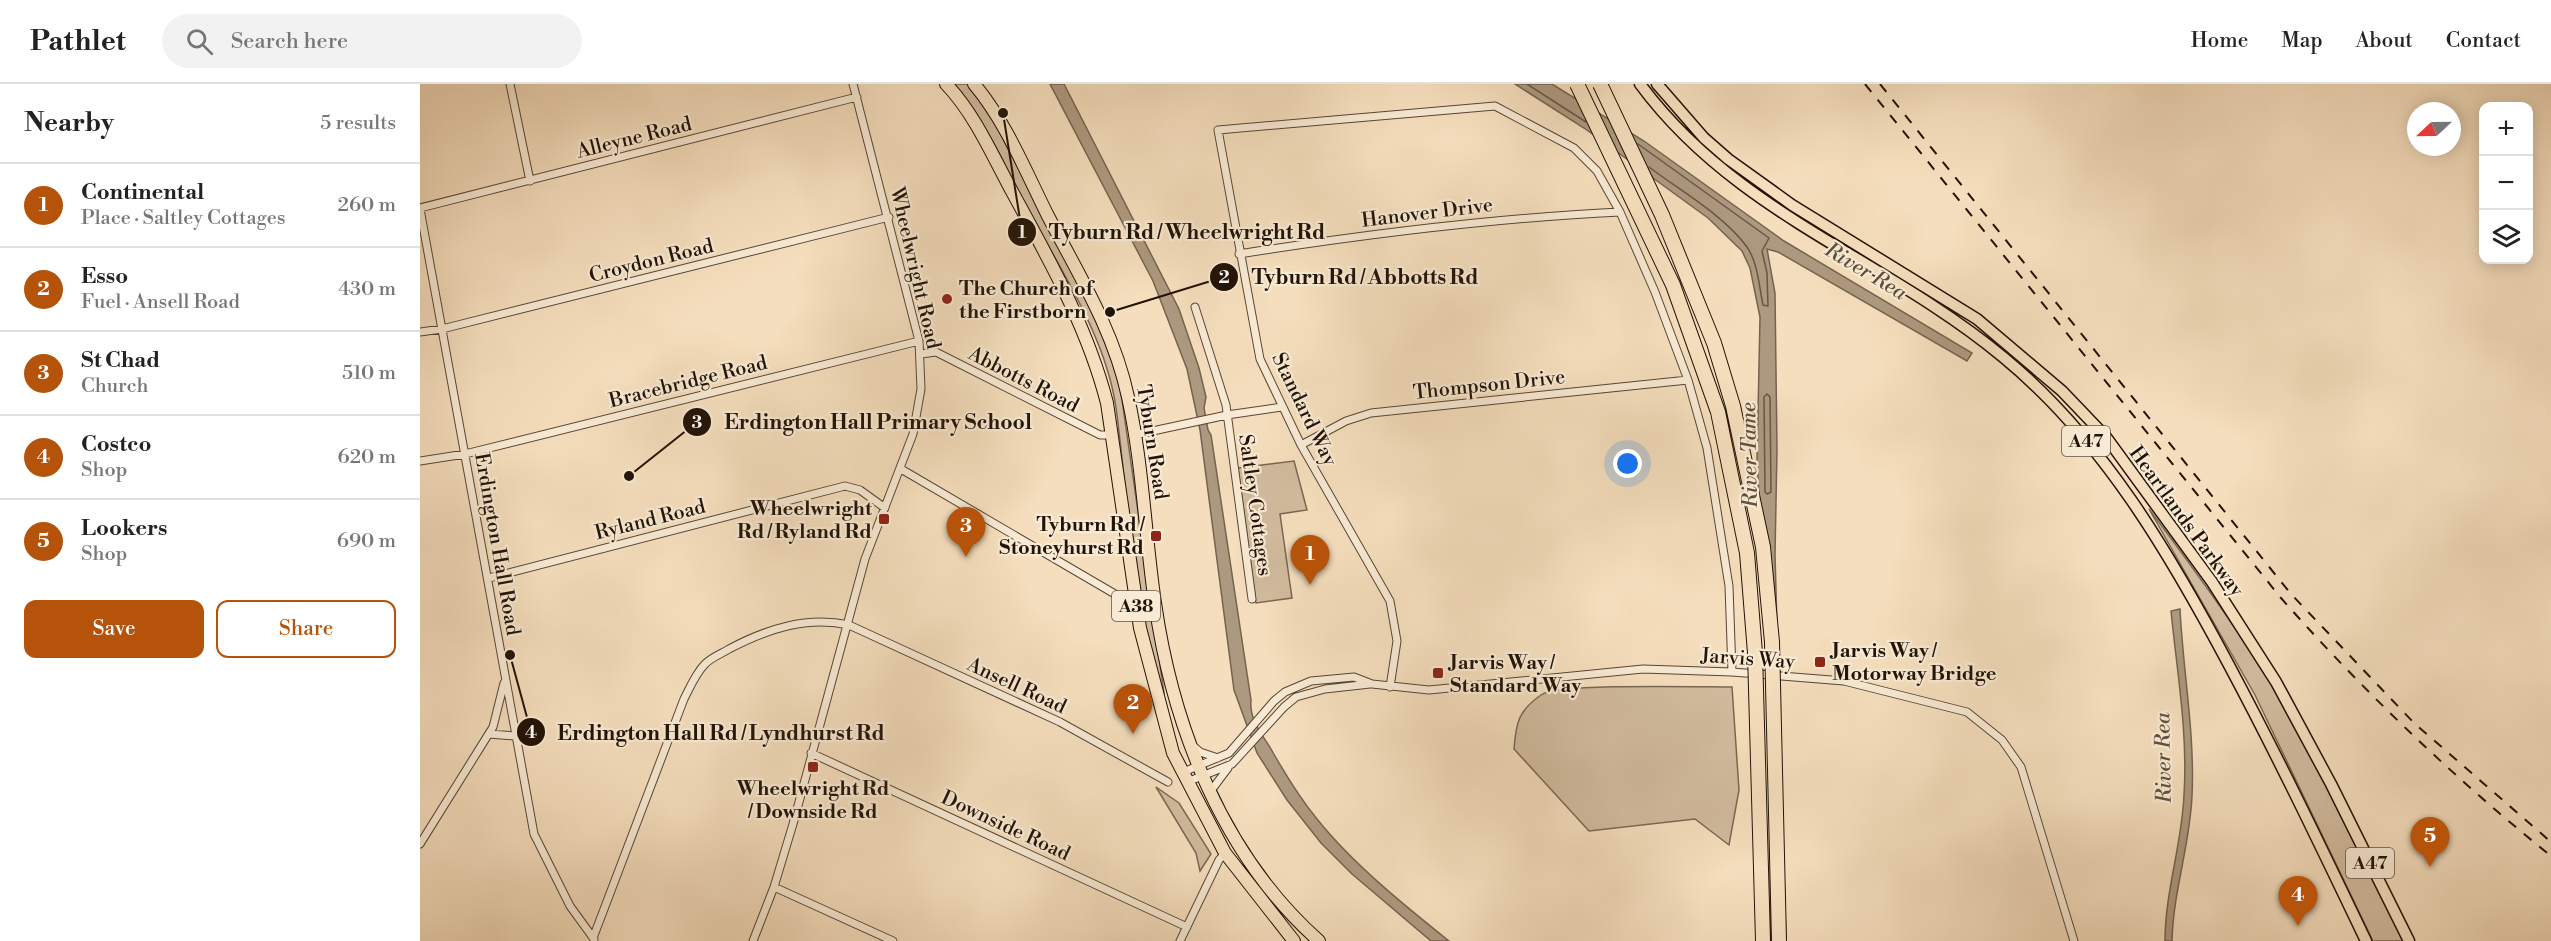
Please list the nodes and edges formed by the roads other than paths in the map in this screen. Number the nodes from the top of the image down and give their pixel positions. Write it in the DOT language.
graph roads {
  1 [pos="510,84"];
  2 [pos="853,84"];
  3 [pos="946,84"];
  4 [pos="974,84"];
  5 [pos="1577,84"];
  6 [pos="1600,84"];
  7 [pos="1640,84"];
  8 [pos="1657,84"];
  9 [pos="857,97"];
  10 [pos="530,181"];
  11 [pos="420,208"];
  12 [pos="1620,212"];
  13 [pos="889,217"];
  14 [pos="1239,254"];
  15 [pos="1195,307"];
  16 [pos="442,329"];
  17 [pos="420,332"];
  18 [pos="919,341"];
  19 [pos="921,354"];
  20 [pos="1688,380"];
  21 [pos="1282,406"];
  22 [pos="1227,415"];
  23 [pos="1112,435"];
  24 [pos="1134,435"];
  25 [pos="1301,445"];
  26 [pos="465,454"];
  27 [pos="420,461"];
  28 [pos="901,469"];
  29 [pos="885,508"];
  30 [pos="489,578"];
  31 [pos="1135,596"];
  32 [pos="1252,599"];
  33 [pos="849,625"];
  34 [pos="1732,672"];
  35 [pos="505,679"];
  36 [pos="1372,684"];
  37 [pos="1390,687"];
  38 [pos="489,734"];
  39 [pos="515,736"];
  40 [pos="1186,739"];
  41 [pos="811,753"];
  42 [pos="1218,758"];
  43 [pos="1232,764"];
  44 [pos="1200,771"];
  45 [pos="1184,777"];
  46 [pos="1168,782"];
  47 [pos="1210,792"];
  48 [pos="420,844"];
  49 [pos="1225,853"];
  50 [pos="774,887"];
  51 [pos="1187,927"];
  52 [pos="594,939"];
  53 [pos="753,941"];
  54 [pos="892,941"];
  55 [pos="1180,941"];
  56 [pos="1293,941"];
  57 [pos="1319,941"];
  58 [pos="1763,941"];
  59 [pos="1779,941"];
  60 [pos="2074,941"];
  61 [pos="2366,941"];
  62 [pos="2409,941"];
  1 -- 10 [label="street"];
  2 -- 9 [label="street, Wheelwright Road"];
  3 -- 23 [label="highway, Tyburn Road / A38"];
  4 -- 24 [label="highway, Tyburn Road / A38"];
  5 -- 58 [label="highway, bridge"];
  6 -- 59 [label="highway, bridge"];
  7 -- 61 [label="main road, Heartlands Parkway / A47"];
  8 -- 62 [label="main road, Heartlands Parkway / A47"];
  9 -- 10 [label="street, Alleyne Road"];
  9 -- 13 [label="street, Wheelwright Road"];
  10 -- 11 [label="street, Alleyne Road"];
  11 -- 16 [label="street, Erdington Hall Road"];
  12 -- 14 [label="street, Hanover Drive"];
  12 -- 14 [label="street, Standard Way"];
  12 -- 20 [label="street"];
  13 -- 16 [label="street, Croydon Road"];
  13 -- 18 [label="street, Wheelwright Road"];
  14 -- 21 [label="street, Standard Way"];
  15 -- 22 [label="street, Saltley Cottages"];
  16 -- 17 [label="street, Croydon Road"];
  16 -- 26 [label="street, Erdington Hall Road"];
  18 -- 19 [label="street, Wheelwright Road"];
  18 -- 26 [label="street, Bracebridge Road"];
  19 -- 23 [label="street, Abbotts Road"];
  19 -- 28 [label="street, Wheelwright Road"];
  20 -- 25 [label="street, Thompson Drive"];
  20 -- 34 [label="street"];
  21 -- 22 [label="street"];
  21 -- 25 [label="street, Standard Way"];
  22 -- 24 [label="street, Saltley Cottages"];
  22 -- 32 [label="street, Saltley Cottages"];
  23 -- 31 [label="highway, Tyburn Road / A38"];
  24 -- 40 [label="highway, Tyburn Road / A38"];
  25 -- 37 [label="street, Standard Way"];
  26 -- 27 [label="street, Bracebridge Road"];
  26 -- 30 [label="street, Erdington Hall Road"];
  28 -- 29 [label="street, Wheelwright Road"];
  28 -- 31 [label="street"];
  29 -- 30 [label="street, Ryland Road"];
  29 -- 33 [label="street, Wheelwright Road"];
  30 -- 35 [label="street, Erdington Hall Road"];
  31 -- 45 [label="highway, Tyburn Road / A38"];
  33 -- 41 [label="street, Wheelwright Road"];
  33 -- 46 [label="street, Ansell Road"];
  33 -- 52 [label="street, Ansell Road"];
  34 -- 37 [label="street, Jarvis Way"];
  34 -- 60 [label="street, Jarvis Way"];
  35 -- 38 [label="street"];
  35 -- 39 [label="street, Erdington Hall Road"];
  36 -- 37 [label="street, Jarvis Way"];
  36 -- 42 [label="street, Jarvis Way"];
  36 -- 43 [label="street, Jarvis Way"];
  38 -- 39 [label="street"];
  38 -- 48 [label="street"];
  39 -- 52 [label="street, Erdington Hall Road"];
  40 -- 42 [label="street"];
  40 -- 44 [label="highway, Tyburn Road / A38"];
  41 -- 50 [label="street, Wheelwright Road"];
  41 -- 51 [label="street, Downside Road"];
  42 -- 44 [label="street, Jarvis Way"];
  43 -- 44 [label="street"];
  43 -- 47 [label="street"];
  44 -- 45 [label="street"];
  44 -- 47 [label="highway, Tyburn Road / A38"];
  45 -- 49 [label="highway, Tyburn Road / A38"];
  47 -- 57 [label="highway, Tyburn Road / A38"];
  49 -- 51 [label="street"];
  49 -- 56 [label="highway, Tyburn Road / A38"];
  50 -- 53 [label="street, Wheelwright Road"];
  50 -- 54 [label="street"];
  51 -- 55 [label="street"];
}
